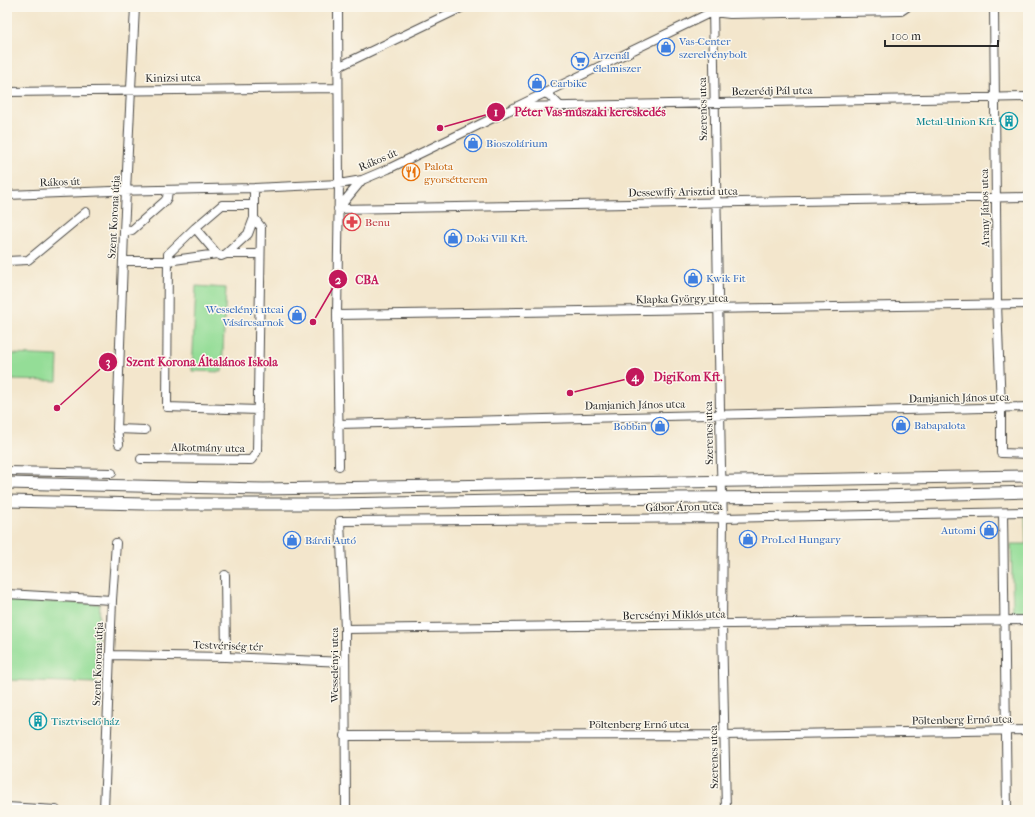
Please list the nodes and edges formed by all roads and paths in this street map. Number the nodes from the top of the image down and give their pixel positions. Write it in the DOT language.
graph roads {
  1 [pos="135,7"];
  2 [pos="338,7"];
  3 [pos="463,7"];
  4 [pos="722,7"];
  5 [pos="751,7"];
  6 [pos="907,7"];
  7 [pos="994,7"];
  8 [pos="713,9"];
  9 [pos="756,14"];
  10 [pos="338,67"];
  11 [pos="559,86"];
  12 [pos="338,88"];
  13 [pos="130,90"];
  14 [pos="7,92"];
  15 [pos="544,93"];
  16 [pos="995,97"];
  17 [pos="1028,97"];
  18 [pos="714,103"];
  19 [pos="560,106"];
  20 [pos="517,107"];
  21 [pos="547,107"];
  22 [pos="362,180"];
  23 [pos="339,184"];
  24 [pos="254,188"];
  25 [pos="168,190"];
  26 [pos="126,191"];
  27 [pos="7,195"];
  28 [pos="995,197"];
  29 [pos="1028,197"];
  30 [pos="717,202"];
  31 [pos="254,205"];
  32 [pos="338,209"];
  33 [pos="86,212"];
  34 [pos="254,218"];
  35 [pos="195,228"];
  36 [pos="124,232"];
  37 [pos="217,254"];
  38 [pos="226,254"];
  39 [pos="260,254"];
  40 [pos="7,261"];
  41 [pos="123,261"];
  42 [pos="167,261"];
  43 [pos="997,304"];
  44 [pos="1028,304"];
  45 [pos="719,309"];
  46 [pos="337,315"];
  47 [pos="1028,407"];
  48 [pos="1001,408"];
  49 [pos="258,410"];
  50 [pos="720,414"];
  51 [pos="338,424"];
  52 [pos="117,429"];
  53 [pos="145,430"];
  54 [pos="117,442"];
  55 [pos="1028,454"];
  56 [pos="141,459"];
  57 [pos="339,466"];
  58 [pos="7,471"];
  59 [pos="112,472"];
  60 [pos="1028,476"];
  61 [pos="722,480"];
  62 [pos="7,483"];
  63 [pos="1028,492"];
  64 [pos="723,498"];
  65 [pos="7,501"];
  66 [pos="1028,512"];
  67 [pos="1003,513"];
  68 [pos="723,518"];
  69 [pos="340,521"];
  70 [pos="116,543"];
  71 [pos="225,575"];
  72 [pos="7,594"];
  73 [pos="112,600"];
  74 [pos="1028,620"];
  75 [pos="1004,621"];
  76 [pos="722,625"];
  77 [pos="345,629"];
  78 [pos="110,655"];
  79 [pos="226,657"];
  80 [pos="345,662"];
  81 [pos="1006,730"];
  82 [pos="1028,730"];
  83 [pos="724,735"];
  84 [pos="345,736"];
  85 [pos="7,807"];
  86 [pos="56,810"];
  87 [pos="104,810"];
  88 [pos="346,810"];
  89 [pos="726,810"];
  90 [pos="1007,810"];
  1 -- 13 [label="street, Szent Korona útja"];
  2 -- 10 [label="street"];
  3 -- 10 [label="street"];
  4 -- 8 [label="street, Rákos út"];
  5 -- 9 [label="street"];
  6 -- 9 [label="street"];
  7 -- 16 [label="street, Arany János utca"];
  8 -- 9 [label="street"];
  8 -- 11 [label="street, Rákos út"];
  8 -- 18 [label="street, Szerencs utca"];
  10 -- 12 [label="street"];
  11 -- 15 [label="street, Rákos út"];
  11 -- 19 [label="street"];
  12 -- 13 [label="street, Kinizsi utca"];
  12 -- 23 [label="street"];
  13 -- 14 [label="street, Kinizsi utca"];
  13 -- 26 [label="street, Szent Korona útja"];
  15 -- 19 [label="street"];
  15 -- 20 [label="street, Rákos út"];
  15 -- 21 [label="street"];
  16 -- 17 [label="street, Bezerédj Pál utca"];
  16 -- 18 [label="street, Bezerédj Pál utca"];
  16 -- 28 [label="street, Arany János utca"];
  18 -- 19 [label="street, Bezerédj Pál utca"];
  18 -- 30 [label="street, Szerencs utca"];
  19 -- 21 [label="street, Bezerédj Pál utca"];
  20 -- 21 [label="street, Bezerédj Pál utca"];
  20 -- 22 [label="street, Rákos út"];
  22 -- 23 [label="street, Rákos út"];
  22 -- 32 [label="street"];
  23 -- 24 [label="street, Rákos út"];
  23 -- 32 [label="street"];
  24 -- 25 [label="street, Rákos út"];
  24 -- 31 [label="street"];
  25 -- 26 [label="street, Rákos út"];
  25 -- 36 [label="street"];
  26 -- 27 [label="street, Rákos út"];
  26 -- 36 [label="street, Szent Korona útja"];
  28 -- 29 [label="street, Dessewffy Arisztid utca"];
  28 -- 30 [label="street, Dessewffy Arisztid utca"];
  28 -- 43 [label="street, Arany János utca"];
  30 -- 32 [label="street, Dessewffy Arisztid utca"];
  30 -- 45 [label="street, Szerencs utca"];
  31 -- 34 [label="street"];
  31 -- 35 [label="street"];
  32 -- 46 [label="street"];
  33 -- 40 [label="street"];
  34 -- 38 [label="street"];
  34 -- 39 [label="street"];
  35 -- 37 [label="street"];
  35 -- 42 [label="street"];
  36 -- 41 [label="street, Szent Korona útja"];
  37 -- 38 [label="street"];
  37 -- 42 [label="street"];
  38 -- 39 [label="street"];
  39 -- 49 [label="street"];
  41 -- 42 [label="street"];
  41 -- 52 [label="street, Szent Korona útja"];
  42 -- 49 [label="street"];
  43 -- 44 [label="street, Klapka György utca"];
  43 -- 45 [label="street, Klapka György utca"];
  43 -- 48 [label="street, Arany János utca"];
  45 -- 46 [label="street, Klapka György utca"];
  45 -- 50 [label="street, Szerencs utca"];
  46 -- 51 [label="street"];
  47 -- 48 [label="street, Damjanich János utca"];
  48 -- 50 [label="street, Damjanich János utca"];
  48 -- 55 [label="street, Arany János utca"];
  49 -- 56 [label="street, Alkotmány utca"];
  50 -- 51 [label="street, Damjanich János utca"];
  50 -- 61 [label="street, Szerencs utca"];
  51 -- 57 [label="street"];
  52 -- 53 [label="street"];
  52 -- 54 [label="street, Szent Korona útja"];
  58 -- 59 [label="street"];
  60 -- 61 [label="main road"];
  61 -- 62 [label="main road"];
  61 -- 64 [label="street, Szerencs utca"];
  63 -- 64 [label="main road"];
  64 -- 65 [label="main road"];
  64 -- 68 [label="street, Szerencs utca"];
  66 -- 67 [label="street, Gábor Áron utca"];
  67 -- 68 [label="street, Gábor Áron utca"];
  67 -- 75 [label="street"];
  68 -- 69 [label="street, Gábor Áron utca"];
  68 -- 76 [label="street, Szerencs utca"];
  69 -- 77 [label="street, Wesselényi utca"];
  70 -- 73 [label="street, Szent Korona útja"];
  71 -- 79 [label="street"];
  72 -- 73 [label="street"];
  73 -- 78 [label="street, Szent Korona útja"];
  74 -- 75 [label="street, Bercsényi Miklós utca"];
  75 -- 76 [label="street, Bercsényi Miklós utca"];
  75 -- 81 [label="street"];
  76 -- 77 [label="street, Bercsényi Miklós utca"];
  76 -- 83 [label="street, Szerencs utca"];
  77 -- 80 [label="street, Wesselényi utca"];
  78 -- 79 [label="street, Testvériség tér"];
  78 -- 87 [label="street, Szent Korona útja"];
  79 -- 80 [label="street, Testvériség tér"];
  80 -- 84 [label="street, Wesselényi utca"];
  81 -- 82 [label="street, Pöltenberg Ernő utca"];
  81 -- 83 [label="street, Pöltenberg Ernő utca"];
  81 -- 90 [label="street"];
  83 -- 84 [label="street, Pöltenberg Ernő utca"];
  83 -- 89 [label="street, Szerencs utca"];
  84 -- 88 [label="street, Wesselényi utca"];
  85 -- 86 [label="street"];
}
